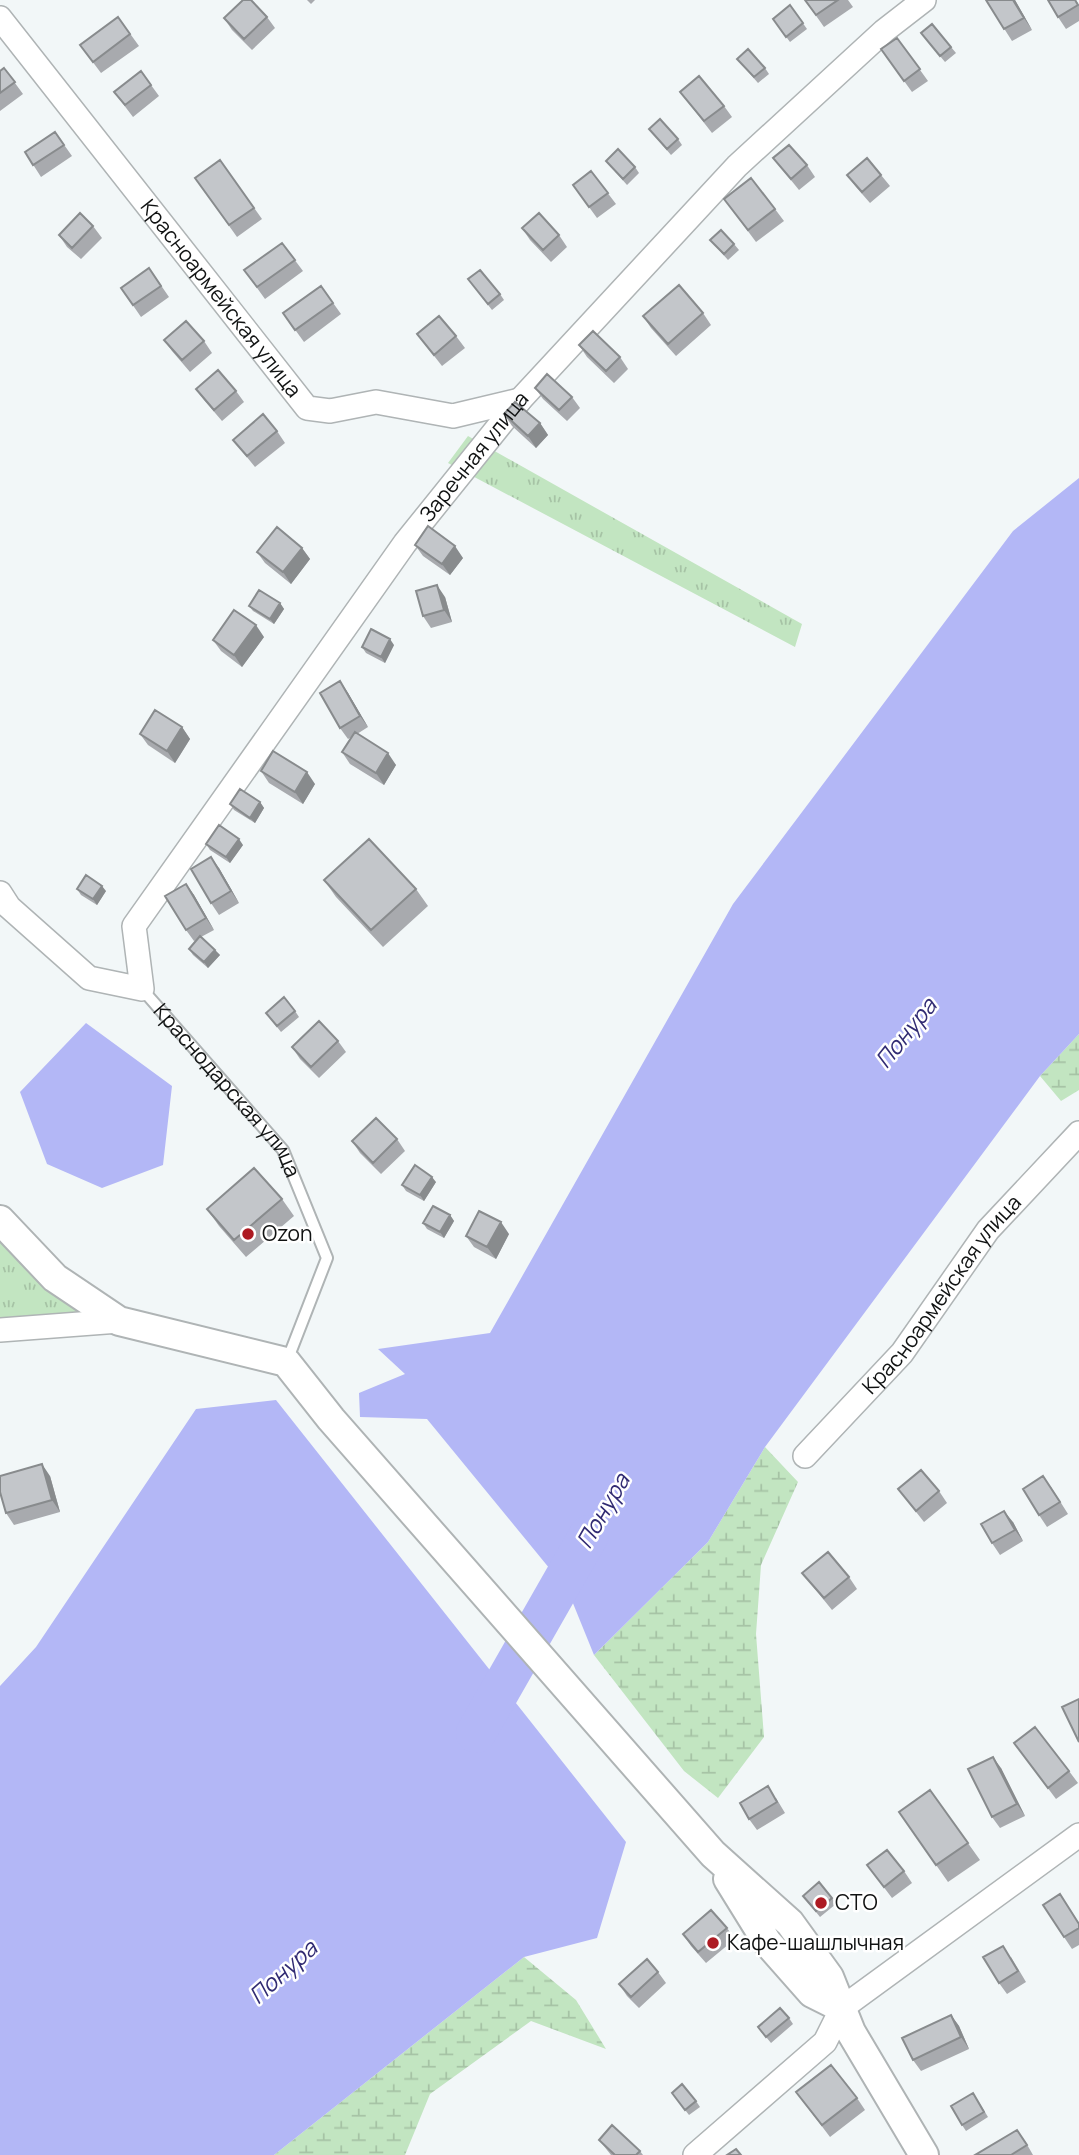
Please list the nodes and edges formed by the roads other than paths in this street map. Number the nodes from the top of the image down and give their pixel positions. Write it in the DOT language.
graph roads {
  1 [pos="924,0"];
  2 [pos="0,18"];
  3 [pos="520,400"];
  4 [pos="0,893"];
  5 [pos="142,989"];
  6 [pos="1079,1133"];
  7 [pos="0,1220"];
  8 [pos="119,1321"];
  9 [pos="0,1330"];
  10 [pos="286,1362"];
  11 [pos="805,1457"];
  12 [pos="1079,1835"];
  13 [pos="842,2008"];
  14 [pos="695,2155"];
  15 [pos="924,2155"];
  1 -- 3 [label="street, Заречная улица"];
  2 -- 3 [label="street, Красноармейская улица"];
  3 -- 5 [label="street, Заречная улица"];
  4 -- 5 [label="street, Краснодарская улица"];
  5 -- 10 [label="lane, Краснодарская улица"];
  6 -- 11 [label="street, Красноармейская улица"];
  7 -- 8 [label="street"];
  8 -- 9 [label="street"];
  8 -- 10 [label="street"];
  10 -- 13 [label="street"];
  12 -- 13 [label="street"];
  13 -- 14 [label="street"];
  13 -- 15 [label="street"];
}
